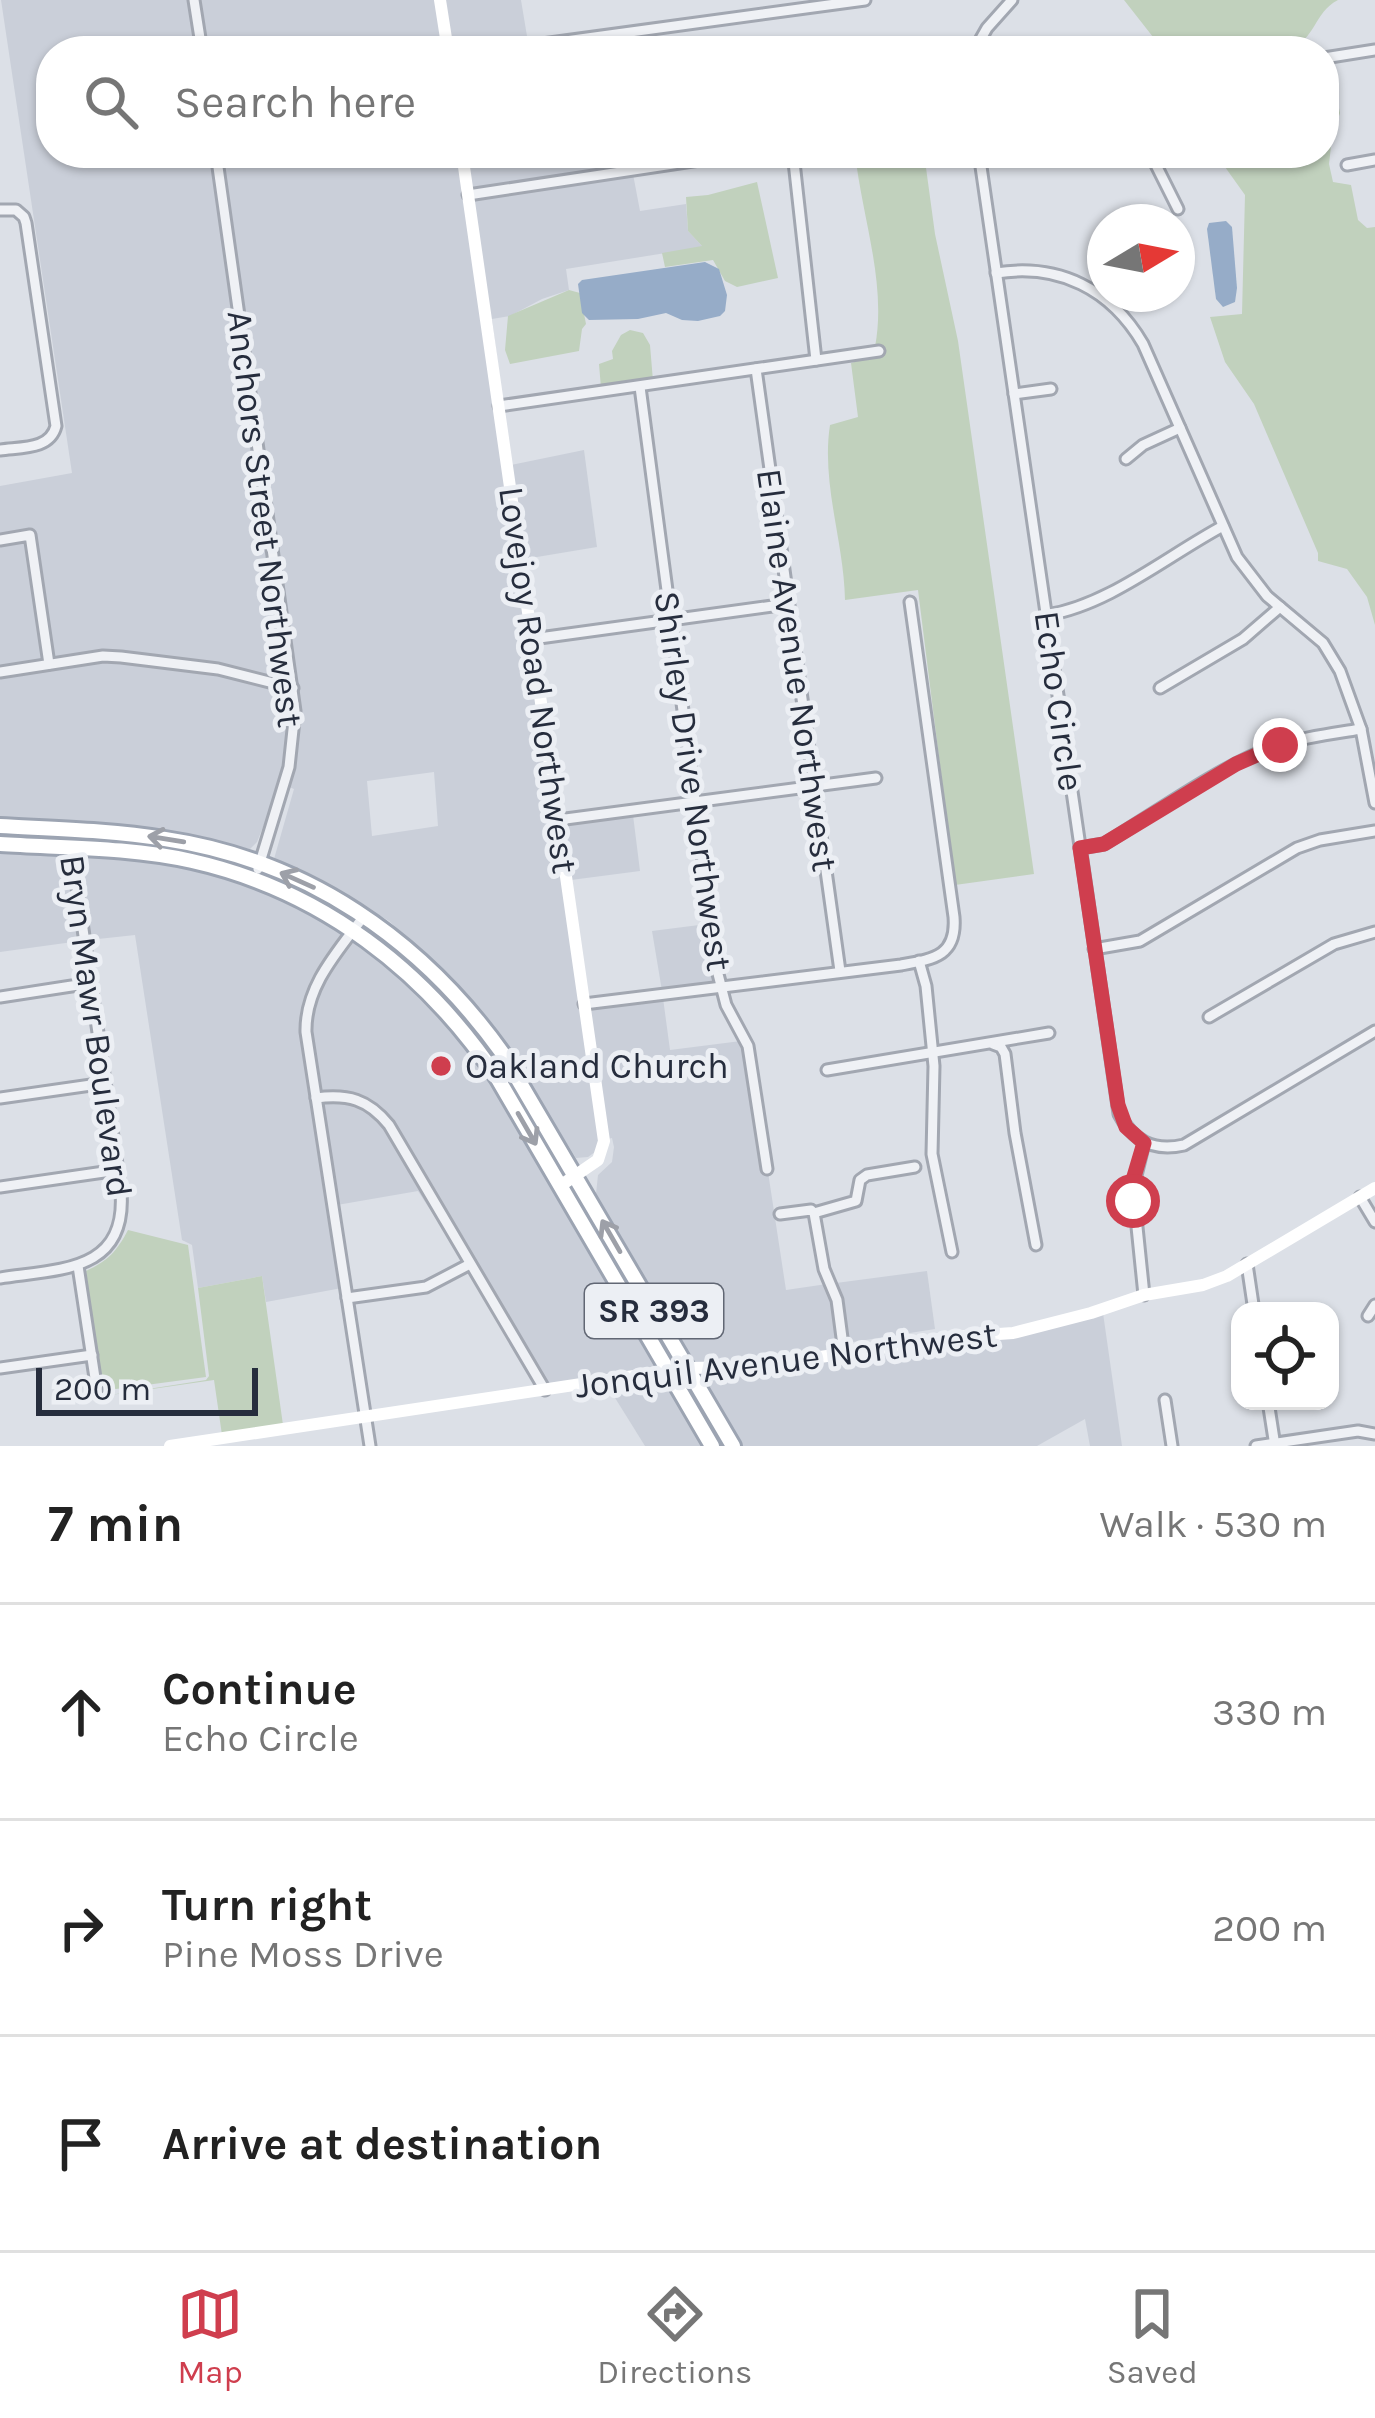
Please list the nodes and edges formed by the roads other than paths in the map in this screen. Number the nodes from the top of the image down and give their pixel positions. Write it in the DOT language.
graph roads {
  1 [pos="194,0"];
  2 [pos="440,0"];
  3 [pos="865,0"];
  4 [pos="1011,0"];
  5 [pos="795,5"];
  6 [pos="200,36"];
  7 [pos="446,36"];
  8 [pos="590,36"];
  9 [pos="982,36"];
  10 [pos="1375,50"];
  11 [pos="1339,56"];
  12 [pos="1375,160"];
  13 [pos="1347,165"];
  14 [pos="218,168"];
  15 [pos="464,168"];
  16 [pos="647,168"];
  17 [pos="795,168"];
  18 [pos="981,168"];
  19 [pos="1158,168"];
  20 [pos="468,195"];
  21 [pos="1176,204"];
  22 [pos="0,210"];
  23 [pos="997,273"];
  24 [pos="879,351"];
  25 [pos="816,360"];
  26 [pos="755,369"];
  27 [pos="640,387"];
  28 [pos="1052,389"];
  29 [pos="1014,394"];
  30 [pos="499,406"];
  31 [pos="1180,428"];
  32 [pos="0,450"];
  33 [pos="1126,459"];
  34 [pos="1222,526"];
  35 [pos="0,539"];
  36 [pos="910,602"];
  37 [pos="787,604"];
  38 [pos="1280,607"];
  39 [pos="1047,615"];
  40 [pos="672,620"];
  41 [pos="532,640"];
  42 [pos="49,664"];
  43 [pos="0,672"];
  44 [pos="293,688"];
  45 [pos="1160,688"];
  46 [pos="1361,729"];
  47 [pos="876,778"];
  48 [pos="813,787"];
  49 [pos="696,803"];
  50 [pos="1375,803"];
  51 [pos="558,820"];
  52 [pos="0,826"];
  53 [pos="69,830"];
  54 [pos="1375,831"];
  55 [pos="0,844"];
  56 [pos="1080,848"];
  57 [pos="72,849"];
  58 [pos="259,864"];
  59 [pos="254,880"];
  60 [pos="364,916"];
  61 [pos="354,930"];
  62 [pos="1375,932"];
  63 [pos="1094,949"];
  64 [pos="920,962"];
  65 [pos="840,971"];
  66 [pos="91,983"];
  67 [pos="721,987"];
  68 [pos="0,997"];
  69 [pos="584,1004"];
  70 [pos="467,1006"];
  71 [pos="1209,1017"];
  72 [pos="454,1018"];
  73 [pos="1375,1031"];
  74 [pos="1049,1033"];
  75 [pos="993,1044"];
  76 [pos="933,1051"];
  77 [pos="827,1070"];
  78 [pos="105,1083"];
  79 [pos="0,1098"];
  80 [pos="316,1098"];
  81 [pos="1144,1143"];
  82 [pos="915,1167"];
  83 [pos="767,1169"];
  84 [pos="118,1170"];
  85 [pos="576,1176"];
  86 [pos="560,1186"];
  87 [pos="0,1187"];
  88 [pos="1375,1188"];
  89 [pos="1360,1197"];
  90 [pos="814,1213"];
  91 [pos="780,1214"];
  92 [pos="1375,1222"];
  93 [pos="1036,1245"];
  94 [pos="952,1252"];
  95 [pos="470,1264"];
  96 [pos="1247,1264"];
  97 [pos="78,1266"];
  98 [pos="0,1278"];
  99 [pos="1144,1295"];
  100 [pos="347,1298"];
  101 [pos="1253,1302"];
  102 [pos="1375,1305"];
  103 [pos="1368,1316"];
  104 [pos="844,1353"];
  105 [pos="92,1355"];
  106 [pos="0,1368"];
  107 [pos="687,1368"];
  108 [pos="669,1372"];
  109 [pos="545,1390"];
  110 [pos="97,1391"];
  111 [pos="1165,1400"];
  112 [pos="1269,1410"];
  113 [pos="366,1417"];
  114 [pos="1375,1434"];
  115 [pos="212,1443"];
  116 [pos="1275,1445"];
  117 [pos="170,1446"];
  118 [pos="370,1446"];
  119 [pos="712,1446"];
  120 [pos="733,1446"];
  121 [pos="1172,1446"];
  122 [pos="1256,1446"];
  1 -- 6 [label="street"];
  2 -- 7 [label="street"];
  3 -- 5 [label="street"];
  4 -- 9 [label="street"];
  5 -- 8 [label="street"];
  10 -- 11 [label="street"];
  12 -- 13 [label="street"];
  14 -- 44 [label="street, Anchors Street Northwest"];
  15 -- 20 [label="street, Lovejoy Road Northwest"];
  16 -- 20 [label="street"];
  17 -- 25 [label="street"];
  18 -- 23 [label="street, Echo Circle"];
  19 -- 21 [label="street"];
  20 -- 30 [label="street, Lovejoy Road Northwest"];
  22 -- 32 [label="street"];
  23 -- 29 [label="street, Echo Circle"];
  23 -- 31 [label="street"];
  24 -- 25 [label="street"];
  25 -- 26 [label="street"];
  26 -- 27 [label="street"];
  26 -- 37 [label="street, Elaine Avenue Northwest"];
  27 -- 30 [label="street"];
  27 -- 40 [label="street, Shirley Drive Northwest"];
  28 -- 29 [label="street"];
  29 -- 39 [label="street, Echo Circle"];
  30 -- 41 [label="street, Lovejoy Road Northwest"];
  31 -- 33 [label="street"];
  31 -- 34 [label="street"];
  34 -- 38 [label="street"];
  34 -- 39 [label="street"];
  35 -- 42 [label="street"];
  36 -- 64 [label="street"];
  37 -- 40 [label="street"];
  37 -- 48 [label="street, Elaine Avenue Northwest"];
  38 -- 45 [label="street"];
  38 -- 46 [label="street"];
  39 -- 56 [label="street, Echo Circle"];
  40 -- 41 [label="street"];
  40 -- 49 [label="street, Shirley Drive Northwest"];
  41 -- 51 [label="street, Lovejoy Road Northwest"];
  42 -- 43 [label="street"];
  42 -- 44 [label="street"];
  44 -- 58 [label="street, Anchors Street Northwest"];
  46 -- 50 [label="street"];
  46 -- 56 [label="street"];
  47 -- 48 [label="street"];
  48 -- 49 [label="street"];
  48 -- 65 [label="street, Elaine Avenue Northwest"];
  49 -- 51 [label="street"];
  49 -- 67 [label="street, Shirley Drive Northwest"];
  51 -- 69 [label="street, Lovejoy Road Northwest"];
  52 -- 53 [label="main road, SR 393"];
  53 -- 57 [label="street, Bryn Mawr Boulevard"];
  58 -- 53 [label="main road, SR 393, one-way"];
  54 -- 63 [label="street"];
  55 -- 57 [label="main road, SR 393"];
  56 -- 63 [label="street, Echo Circle"];
  57 -- 59 [label="main road, SR 393"];
  57 -- 66 [label="street, Bryn Mawr Boulevard"];
  58 -- 59 [label="street, Anchors Street Northwest"];
  60 -- 58 [label="main road, SR 393, one-way"];
  59 -- 61 [label="main road, SR 393"];
  60 -- 61 [label="street"];
  60 -- 70 [label="main road, SR 393"];
  61 -- 72 [label="main road, SR 393"];
  61 -- 80 [label="street"];
  62 -- 71 [label="street"];
  63 -- 81 [label="street, Echo Circle"];
  64 -- 65 [label="street"];
  64 -- 76 [label="street"];
  65 -- 67 [label="street"];
  66 -- 68 [label="street"];
  66 -- 78 [label="street, Bryn Mawr Boulevard"];
  67 -- 69 [label="street"];
  67 -- 83 [label="street, Shirley Drive Northwest"];
  69 -- 85 [label="street, Lovejoy Road Northwest"];
  70 -- 72 [label="main road"];
  70 -- 85 [label="main road, SR 393"];
  72 -- 86 [label="main road, SR 393, one-way"];
  73 -- 81 [label="street"];
  74 -- 75 [label="street"];
  75 -- 76 [label="street"];
  75 -- 93 [label="street"];
  76 -- 77 [label="street"];
  76 -- 94 [label="street"];
  78 -- 79 [label="street"];
  78 -- 84 [label="street, Bryn Mawr Boulevard"];
  80 -- 95 [label="street"];
  80 -- 100 [label="street"];
  81 -- 99 [label="street"];
  82 -- 90 [label="street"];
  84 -- 87 [label="street"];
  84 -- 97 [label="street, Bryn Mawr Boulevard"];
  85 -- 86 [label="street, Lovejoy Road Northwest"];
  107 -- 85 [label="main road, SR 393, one-way"];
  86 -- 108 [label="main road, SR 393"];
  88 -- 89 [label="street, Jonquil Avenue Northwest"];
  89 -- 92 [label="street"];
  89 -- 96 [label="street, Jonquil Avenue Northwest"];
  90 -- 91 [label="street"];
  90 -- 104 [label="street"];
  95 -- 100 [label="street"];
  95 -- 109 [label="street"];
  96 -- 99 [label="street, Jonquil Avenue Northwest"];
  96 -- 101 [label="street"];
  97 -- 98 [label="street"];
  97 -- 105 [label="street"];
  99 -- 104 [label="street, Jonquil Avenue Northwest"];
  100 -- 113 [label="street"];
  102 -- 103 [label="street"];
  104 -- 107 [label="street, Jonquil Avenue Northwest"];
  105 -- 106 [label="street"];
  105 -- 110 [label="street"];
  107 -- 108 [label="street, Jonquil Avenue Northwest"];
  107 -- 120 [label="main road, SR 393"];
  108 -- 109 [label="street, Jonquil Avenue Northwest"];
  108 -- 119 [label="main road, SR 393"];
  109 -- 113 [label="street, Jonquil Avenue Northwest"];
  111 -- 121 [label="street"];
  112 -- 116 [label="street"];
  113 -- 115 [label="street, Jonquil Avenue Northwest"];
  113 -- 118 [label="street"];
  114 -- 116 [label="street"];
  115 -- 117 [label="street, Jonquil Avenue Northwest"];
  116 -- 122 [label="street"];
}
